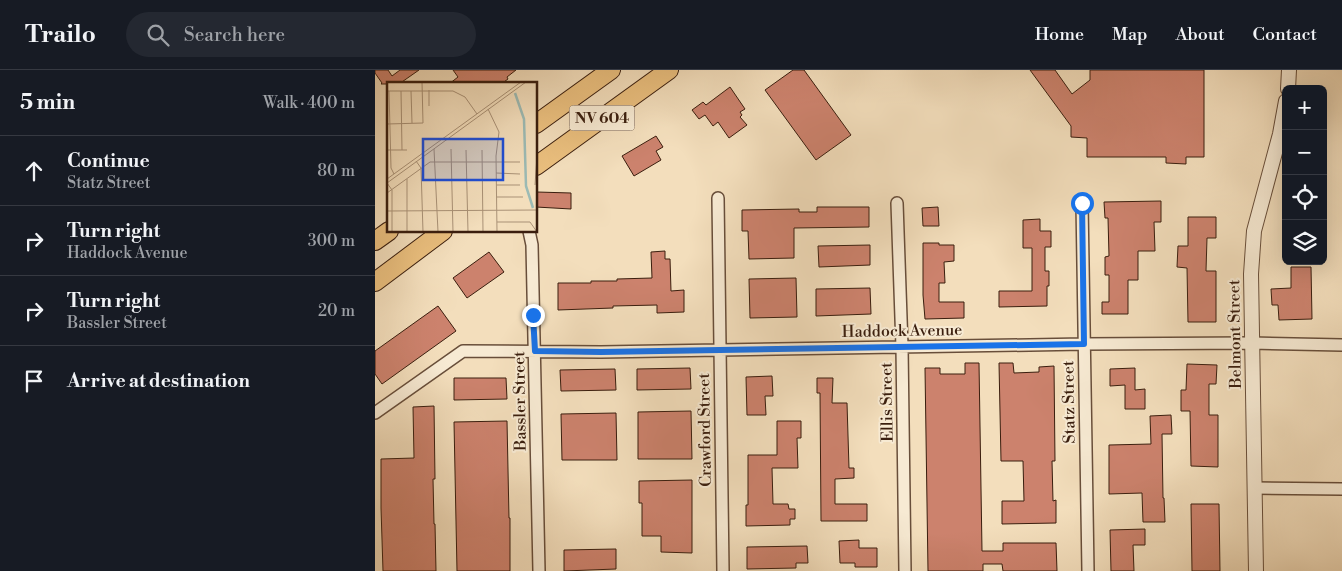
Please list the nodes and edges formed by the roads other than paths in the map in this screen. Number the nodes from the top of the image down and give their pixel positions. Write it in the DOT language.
graph roads {
  1 [pos="611,70"];
  2 [pos="669,70"];
  3 [pos="1289,70"];
  4 [pos="1288,85"];
  5 [pos="537,123"];
  6 [pos="1282,123"];
  7 [pos="537,165"];
  8 [pos="718,198"];
  9 [pos="897,203"];
  10 [pos="1082,203"];
  11 [pos="388,232"];
  12 [pos="441,232"];
  13 [pos="529,232"];
  14 [pos="375,241"];
  15 [pos="375,282"];
  16 [pos="1084,344"];
  17 [pos="1253,344"];
  18 [pos="1342,344"];
  19 [pos="903,347"];
  20 [pos="720,350"];
  21 [pos="535,351"];
  22 [pos="375,412"];
  23 [pos="1255,488"];
  24 [pos="1342,489"];
  25 [pos="539,571"];
  26 [pos="723,571"];
  27 [pos="905,571"];
  28 [pos="1088,571"];
  29 [pos="1256,571"];
  1 -- 5 [label="main road, NV 604"];
  2 -- 7 [label="main road, NV 604"];
  3 -- 4 [label="street"];
  6 -- 17 [label="street, Belmont Street"];
  8 -- 20 [label="street, Crawford Street"];
  9 -- 19 [label="street, Ellis Street"];
  10 -- 16 [label="street, Statz Street"];
  11 -- 14 [label="main road"];
  12 -- 15 [label="main road"];
  13 -- 21 [label="street, Bassler Street"];
  16 -- 17 [label="street, Haddock Avenue"];
  16 -- 19 [label="street, Haddock Avenue"];
  16 -- 28 [label="street, Statz Street"];
  17 -- 18 [label="street, Haddock Avenue"];
  17 -- 23 [label="street, Belmont Street"];
  19 -- 20 [label="street, Haddock Avenue"];
  19 -- 27 [label="street, Ellis Street"];
  20 -- 21 [label="street, Haddock Avenue"];
  20 -- 26 [label="street, Crawford Street"];
  21 -- 22 [label="street, Haddock Avenue"];
  21 -- 25 [label="street, Bassler Street"];
  23 -- 24 [label="street"];
  23 -- 29 [label="street, Belmont Street"];
}
